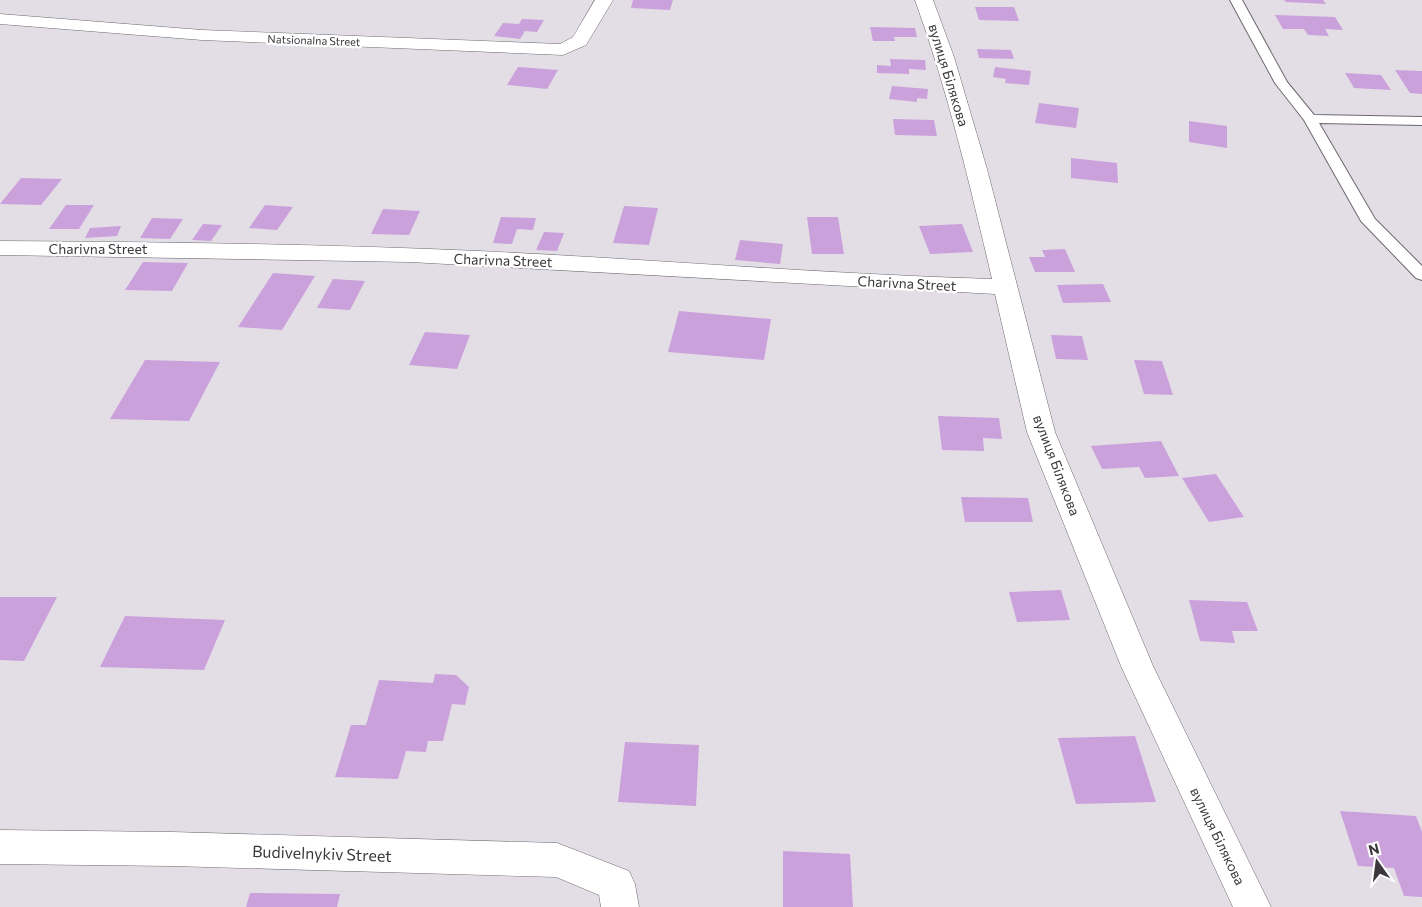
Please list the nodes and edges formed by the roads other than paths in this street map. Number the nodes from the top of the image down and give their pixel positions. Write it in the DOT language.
graph roads {
  1 [pos="604,0"];
  2 [pos="924,0"];
  3 [pos="1236,0"];
  4 [pos="0,19"];
  5 [pos="1310,119"];
  6 [pos="1422,121"];
  7 [pos="0,248"];
  8 [pos="1422,275"];
  9 [pos="1006,287"];
  10 [pos="0,847"];
  11 [pos="620,907"];
  12 [pos="1252,907"];
  1 -- 4 [label="street, Natsionalna Street"];
  2 -- 9 [label="street, вулиця Білякова"];
  3 -- 5 [label="lane"];
  5 -- 6 [label="lane"];
  5 -- 8 [label="lane"];
  7 -- 9 [label="street, Charivna Street"];
  9 -- 12 [label="street, вулиця Білякова"];
  10 -- 11 [label="street, Budivelnykiv Street"];
}
